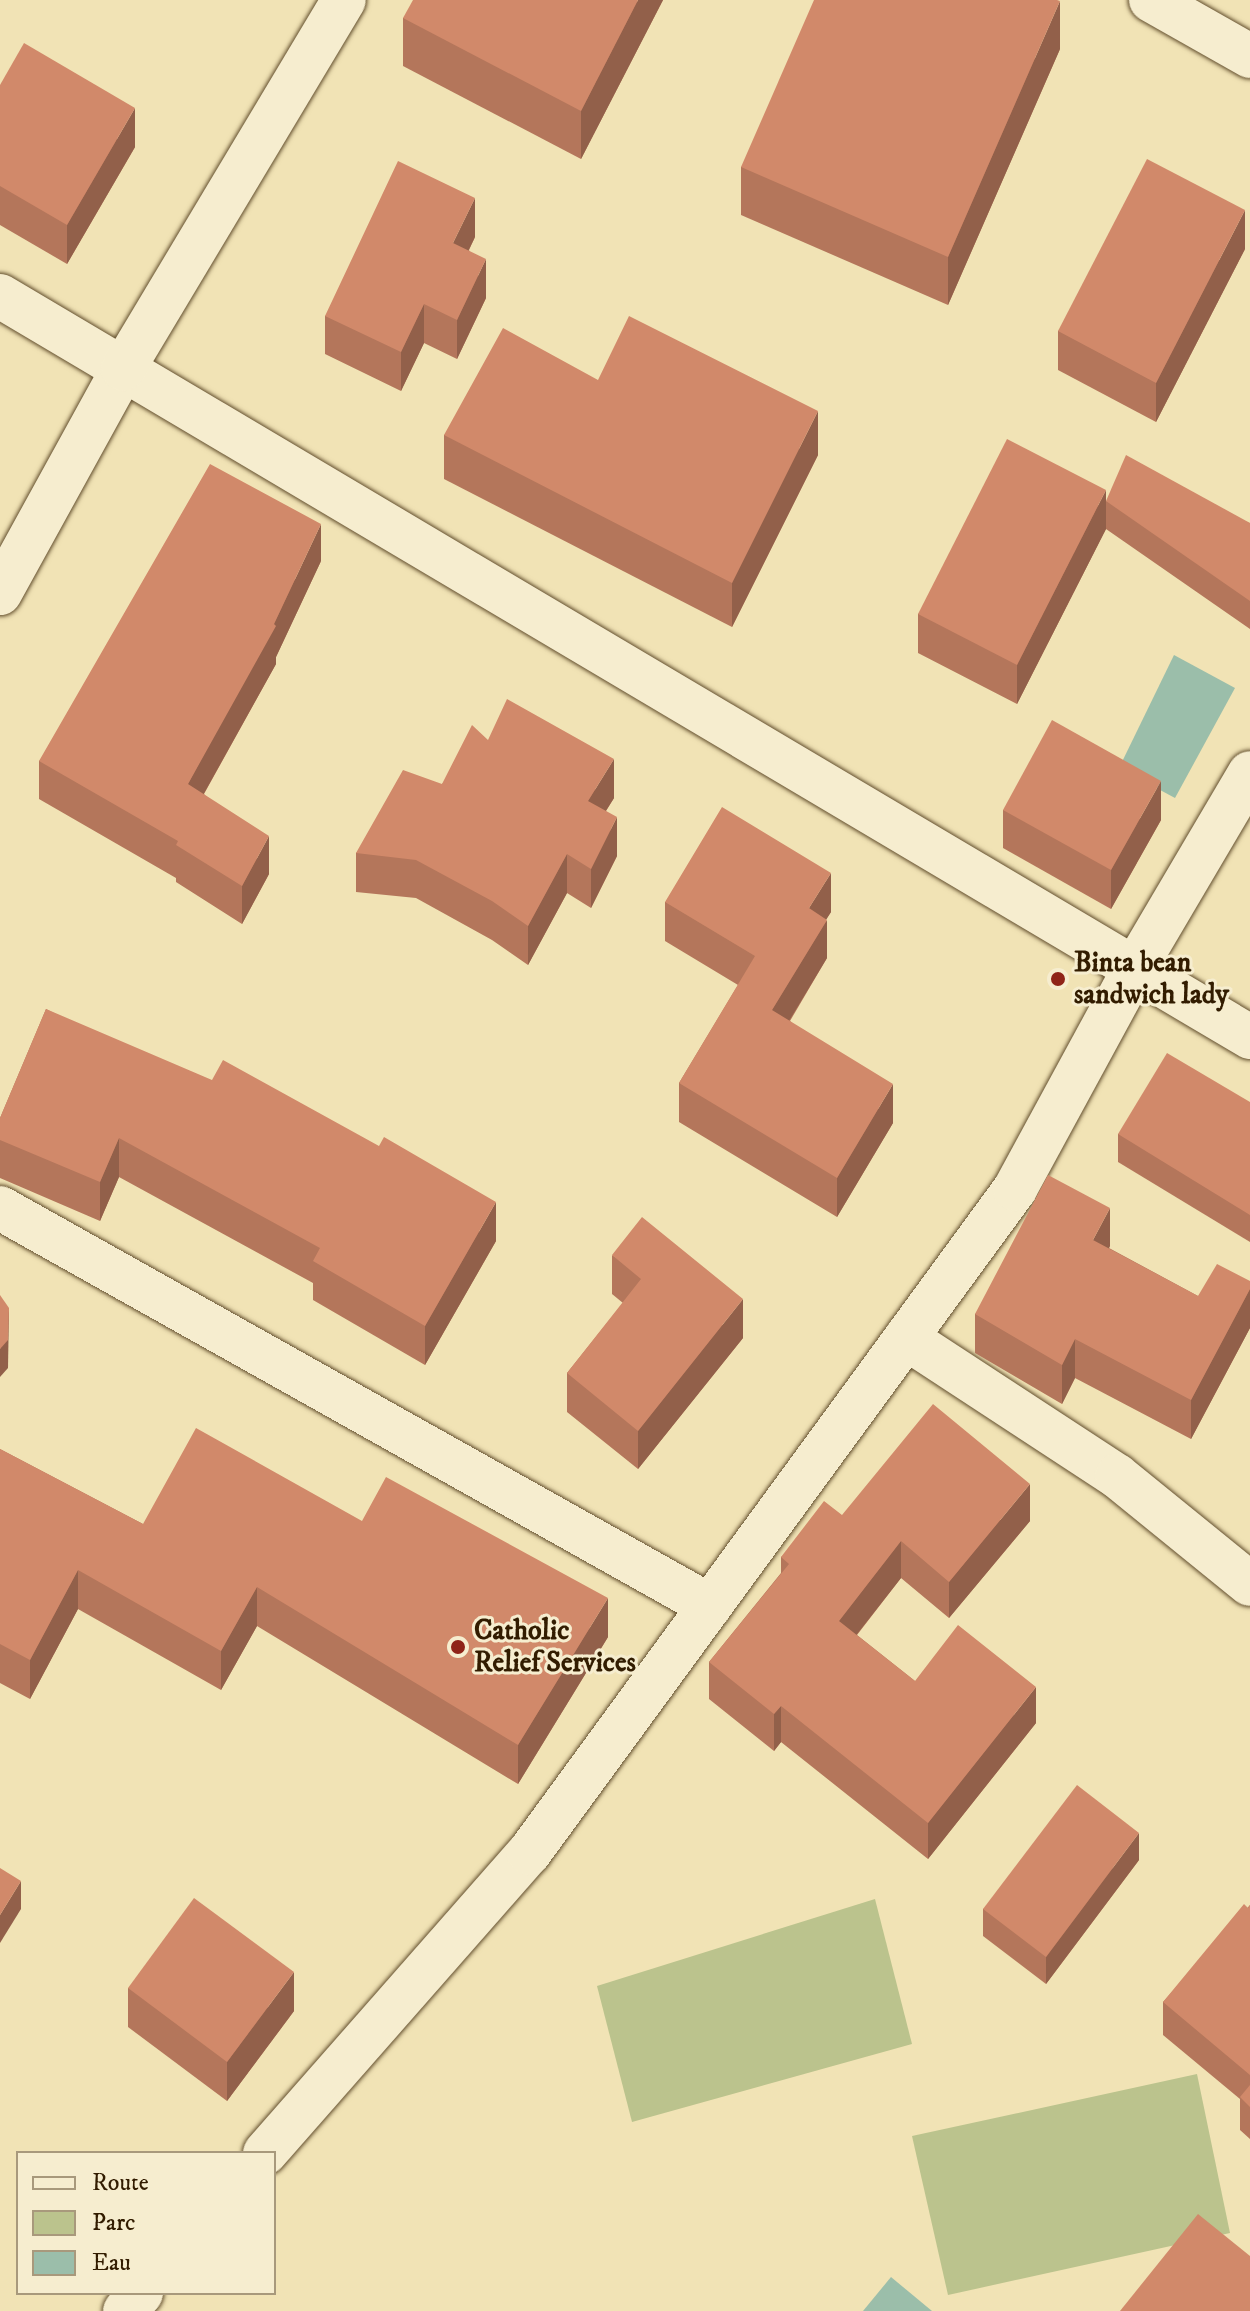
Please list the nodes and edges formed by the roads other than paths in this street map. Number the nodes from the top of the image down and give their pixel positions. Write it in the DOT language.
graph roads {
  1 [pos="344,0"];
  2 [pos="1151,0"];
  3 [pos="1250,56"];
  4 [pos="0,296"];
  5 [pos="123,369"];
  6 [pos="0,593"];
  7 [pos="1250,773"];
  8 [pos="1135,968"];
  9 [pos="1250,1037"];
  10 [pos="0,1208"];
  11 [pos="906,1338"];
  12 [pos="1250,1584"];
  13 [pos="710,1606"];
  14 [pos="267,2151"];
  15 [pos="139,2295"];
  16 [pos="125,2311"];
  1 -- 5 [label="street"];
  2 -- 3 [label="street"];
  4 -- 5 [label="street"];
  5 -- 6 [label="street"];
  5 -- 8 [label="street"];
  7 -- 8 [label="street"];
  8 -- 9 [label="street"];
  8 -- 11 [label="street"];
  10 -- 13 [label="street"];
  11 -- 12 [label="street"];
  11 -- 13 [label="street"];
  13 -- 14 [label="street"];
  15 -- 16 [label="street"];
}
